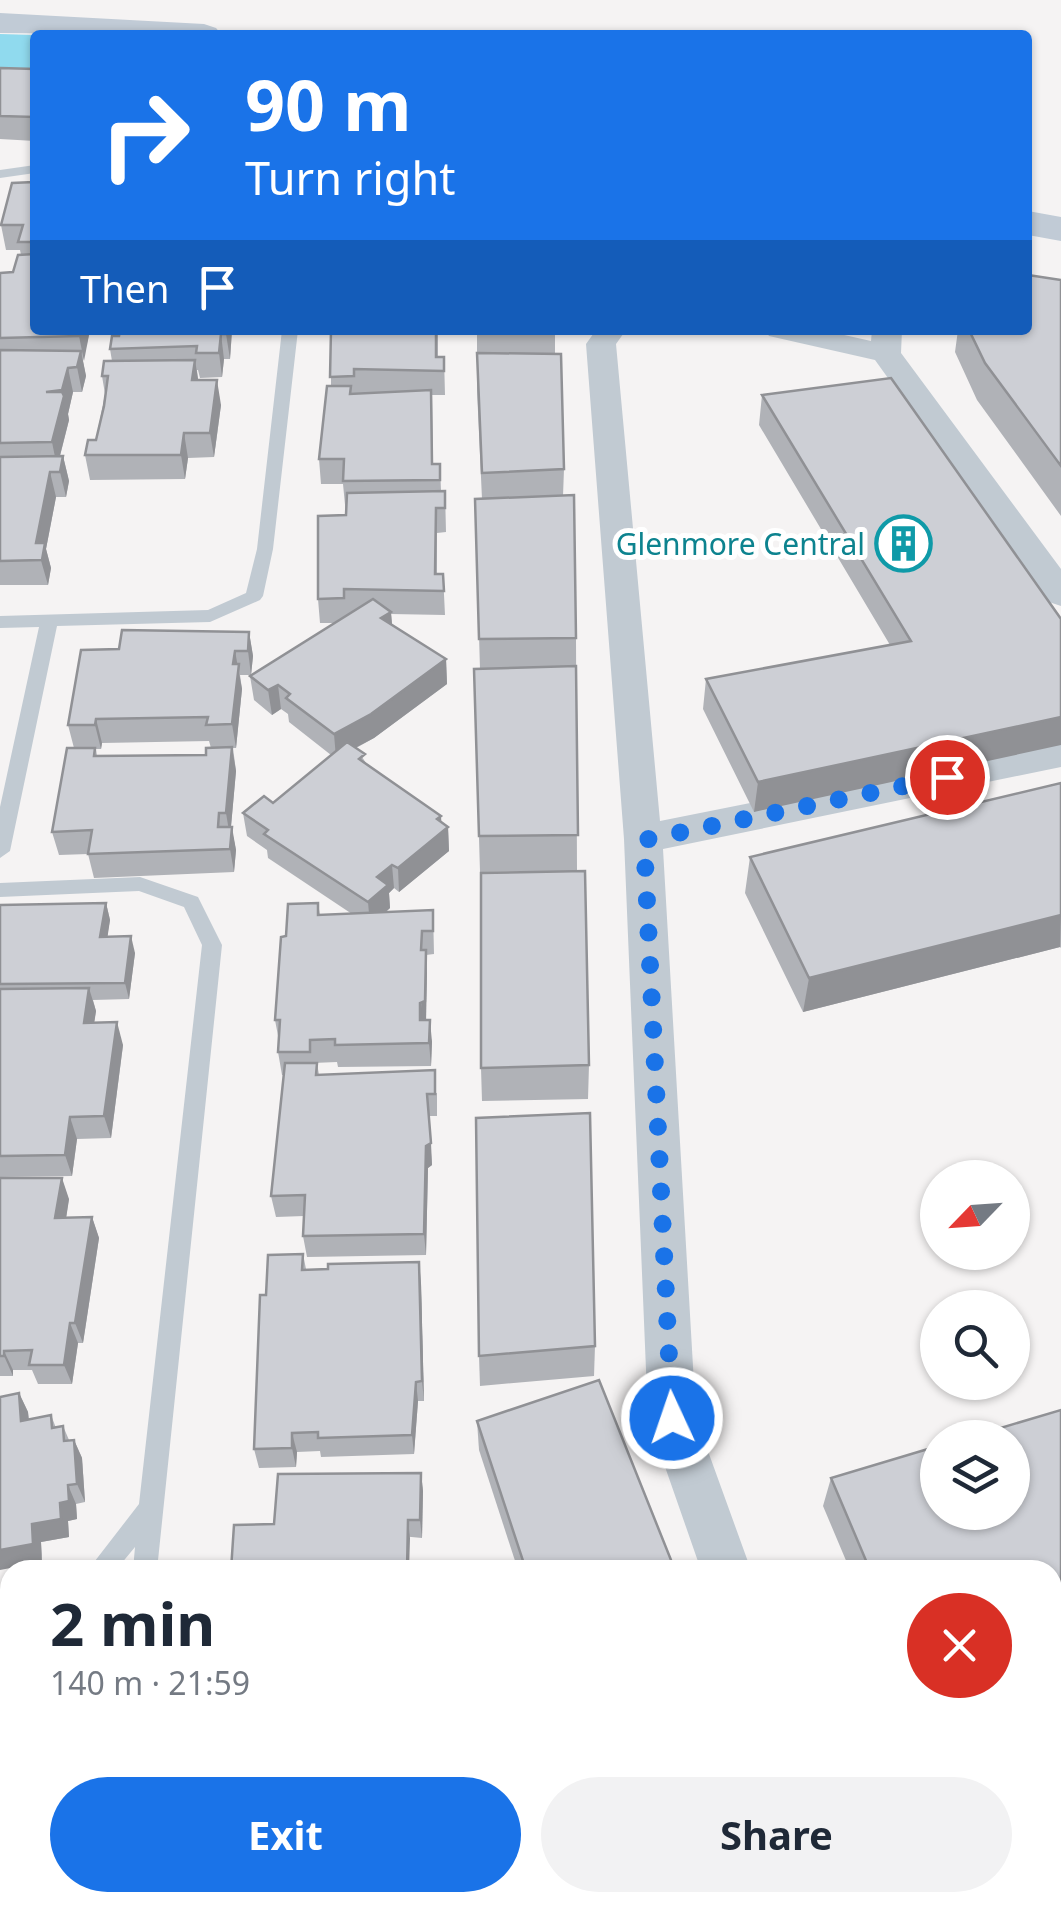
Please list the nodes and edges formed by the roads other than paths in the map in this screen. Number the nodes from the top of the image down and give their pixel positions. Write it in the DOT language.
graph roads {
  1 [pos="0,23"];
  2 [pos="119,30"];
  3 [pos="30,170"];
  4 [pos="0,174"];
  5 [pos="1032,224"];
  6 [pos="1061,229"];
  7 [pos="289,335"];
  8 [pos="607,335"];
  9 [pos="824,335"];
  10 [pos="886,342"];
  11 [pos="1061,594"];
  12 [pos="0,622"];
  13 [pos="49,623"];
  14 [pos="1061,754"];
  15 [pos="644,840"];
  16 [pos="0,851"];
  17 [pos="0,890"];
  18 [pos="151,1509"];
  19 [pos="108,1560"];
  20 [pos="146,1560"];
  21 [pos="722,1560"];
  1 -- 2 [label="street"];
  3 -- 4 [label="lane"];
  5 -- 6 [label="street"];
  7 -- 13 [label="lane"];
  8 -- 15 [label="street"];
  9 -- 10 [label="street"];
  10 -- 11 [label="street"];
  12 -- 13 [label="lane"];
  13 -- 16 [label="lane"];
  14 -- 15 [label="street"];
  15 -- 21 [label="street"];
  17 -- 18 [label="lane"];
  18 -- 19 [label="lane"];
  18 -- 20 [label="lane"];
}
